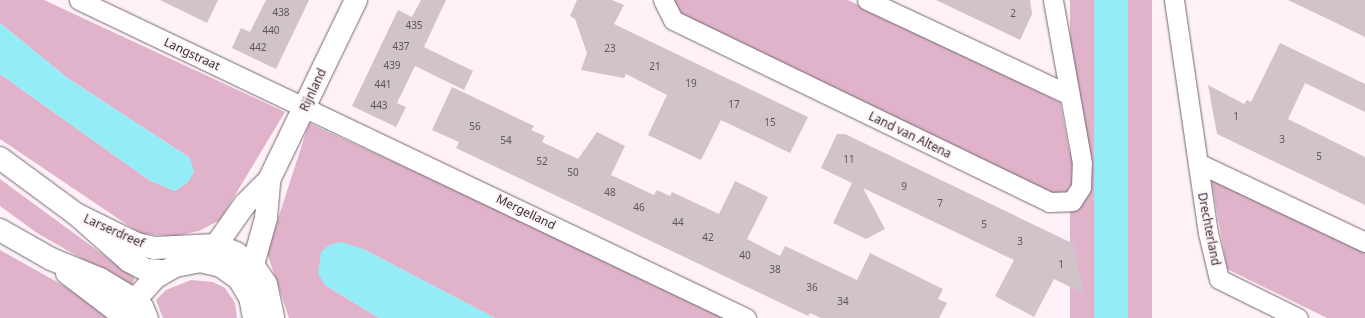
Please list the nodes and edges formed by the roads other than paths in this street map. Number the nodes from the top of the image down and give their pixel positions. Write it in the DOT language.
graph roads {
  1 [pos="78,0"];
  2 [pos="356,0"];
  3 [pos="663,0"];
  4 [pos="867,0"];
  5 [pos="1054,0"];
  6 [pos="1174,0"];
  7 [pos="1070,95"];
  8 [pos="306,107"];
  9 [pos="0,158"];
  10 [pos="1198,164"];
  11 [pos="269,180"];
  12 [pos="76,214"];
  13 [pos="0,230"];
  14 [pos="1365,242"];
  15 [pos="216,245"];
  16 [pos="200,261"];
  17 [pos="253,265"];
  18 [pos="164,271"];
  19 [pos="134,314"];
  20 [pos="254,318"];
  21 [pos="273,318"];
  22 [pos="746,318"];
  23 [pos="1298,318"];
  1 -- 8 [label="street, Langstraat"];
  2 -- 8 [label="main road, Rijnland"];
  3 -- 7 [label="street, Land van Altena"];
  4 -- 7 [label="street"];
  5 -- 7 [label="street, Land van Altena"];
  6 -- 10 [label="street, Drechterland"];
  8 -- 11 [label="main road, Rijnland"];
  8 -- 22 [label="street, Mergelland"];
  9 -- 12 [label="main road, Larserdreef"];
  10 -- 14 [label="street"];
  10 -- 23 [label="street, Drechterland"];
  11 -- 15 [label="main road, Rijnland"];
  11 -- 17 [label="main road, Rijnland"];
  12 -- 15 [label="main road, Larserdreef"];
  12 -- 18 [label="main road, Larserdreef"];
  13 -- 19 [label="main road"];
  15 -- 16 [label="main road, Rijnland"];
  15 -- 17 [label="main road"];
  16 -- 18 [label="main road"];
  16 -- 20 [label="main road"];
  17 -- 21 [label="main road"];
  18 -- 19 [label="main road"];
}
